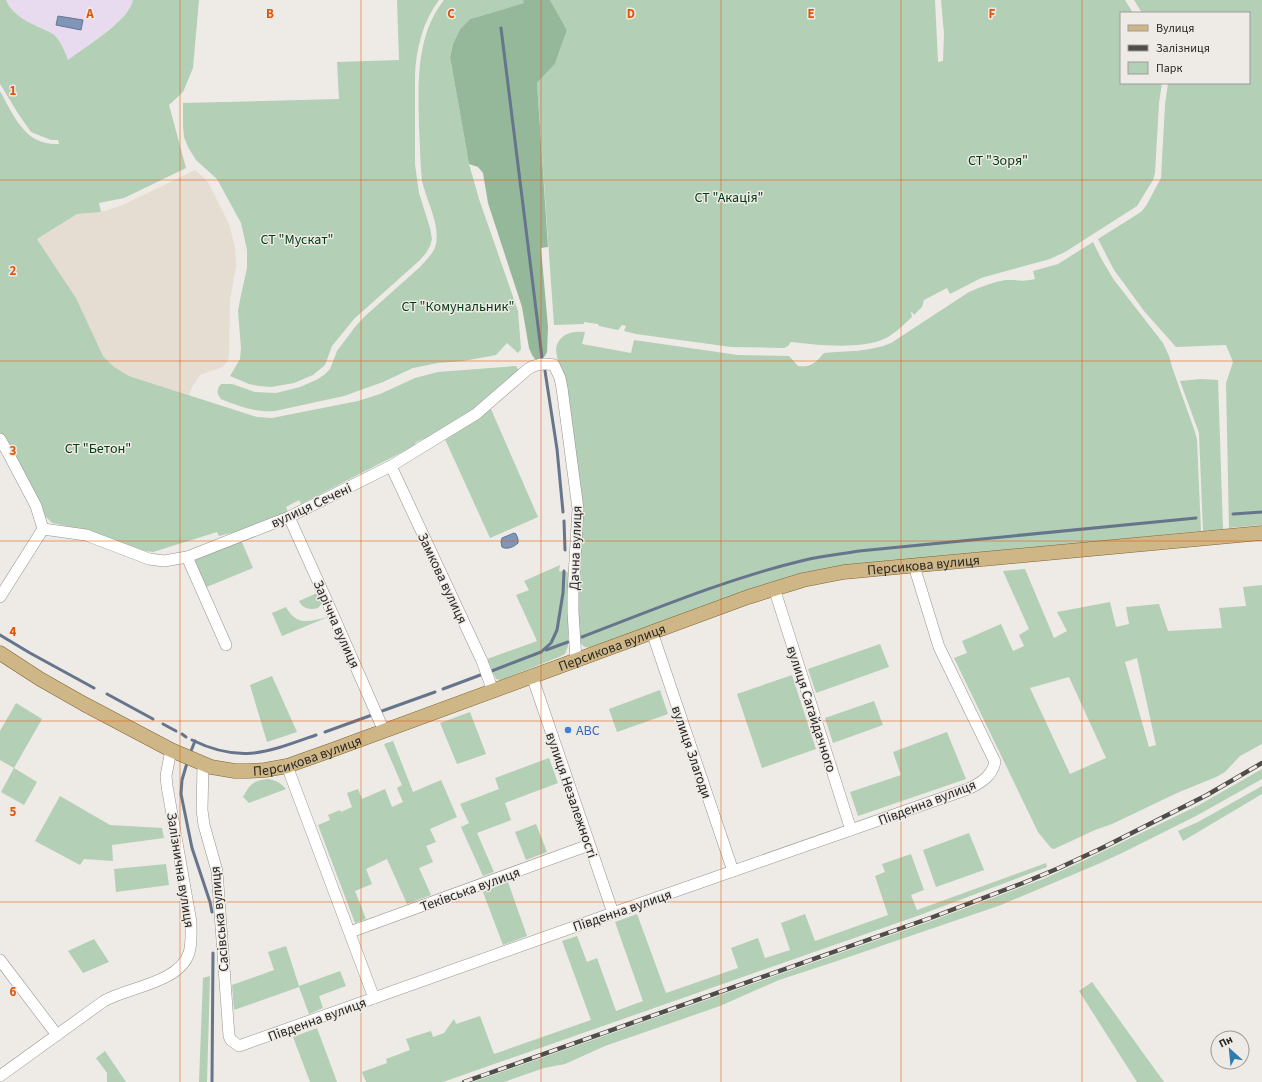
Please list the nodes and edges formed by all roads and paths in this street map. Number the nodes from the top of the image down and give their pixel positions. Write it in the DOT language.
graph roads {
  1 [pos="554,365"];
  2 [pos="0,439"];
  3 [pos="391,466"];
  4 [pos="289,517"];
  5 [pos="43,529"];
  6 [pos="1262,534"];
  7 [pos="187,557"];
  8 [pos="914,566"];
  9 [pos="774,588"];
  10 [pos="0,597"];
  11 [pos="652,632"];
  12 [pos="226,645"];
  13 [pos="0,653"];
  14 [pos="576,660"];
  15 [pos="532,676"];
  16 [pos="493,691"];
  17 [pos="384,731"];
  18 [pos="171,750"];
  19 [pos="203,764"];
  20 [pos="281,767"];
  21 [pos="851,830"];
  22 [pos="589,845"];
  23 [pos="732,871"];
  24 [pos="613,913"];
  25 [pos="350,932"];
  26 [pos="0,960"];
  27 [pos="374,998"];
  28 [pos="57,1035"];
  29 [pos="239,1046"];
  30 [pos="0,1076"];
  1 -- 3 [label="street, вулиця Сечені"];
  1 -- 14 [label="street, Дачна вулиця"];
  2 -- 5 [label="street"];
  3 -- 4 [label="street, вулиця Сечені"];
  3 -- 16 [label="street, Замкова вулиця"];
  4 -- 7 [label="street, вулиця Сечені"];
  4 -- 17 [label="street, Зарічна вулиця"];
  5 -- 7 [label="street, вулиця Сечені"];
  5 -- 10 [label="street"];
  6 -- 8 [label="main road, Персикова вулиця"];
  7 -- 12 [label="street"];
  8 -- 9 [label="main road, Персикова вулиця"];
  8 -- 21 [label="street, Південна вулиця"];
  9 -- 11 [label="main road, Персикова вулиця"];
  9 -- 21 [label="street, вулиця Сагайдачного"];
  11 -- 14 [label="main road, Персикова вулиця"];
  11 -- 23 [label="street, вулиця Злагоди"];
  13 -- 18 [label="main road, Персикова вулиця"];
  14 -- 15 [label="main road, Персикова вулиця"];
  15 -- 16 [label="main road, Персикова вулиця"];
  15 -- 22 [label="street, вулиця Незалежності"];
  16 -- 17 [label="main road, Персикова вулиця"];
  17 -- 20 [label="main road, Персикова вулиця"];
  18 -- 19 [label="main road, Персикова вулиця"];
  18 -- 28 [label="street, Залізнична вулиця"];
  19 -- 20 [label="main road, Персикова вулиця"];
  19 -- 29 [label="street, Сасівська вулиця"];
  20 -- 25 [label="street"];
  21 -- 23 [label="street, Південна вулиця"];
  22 -- 24 [label="street, вулиця Незалежності"];
  22 -- 25 [label="street, Теківська вулиця"];
  23 -- 24 [label="street, Південна вулиця"];
  24 -- 27 [label="street, Південна вулиця"];
  25 -- 27 [label="street"];
  26 -- 28 [label="street"];
  27 -- 29 [label="street, Південна вулиця"];
  28 -- 30 [label="street, Залізнична вулиця"];
}
